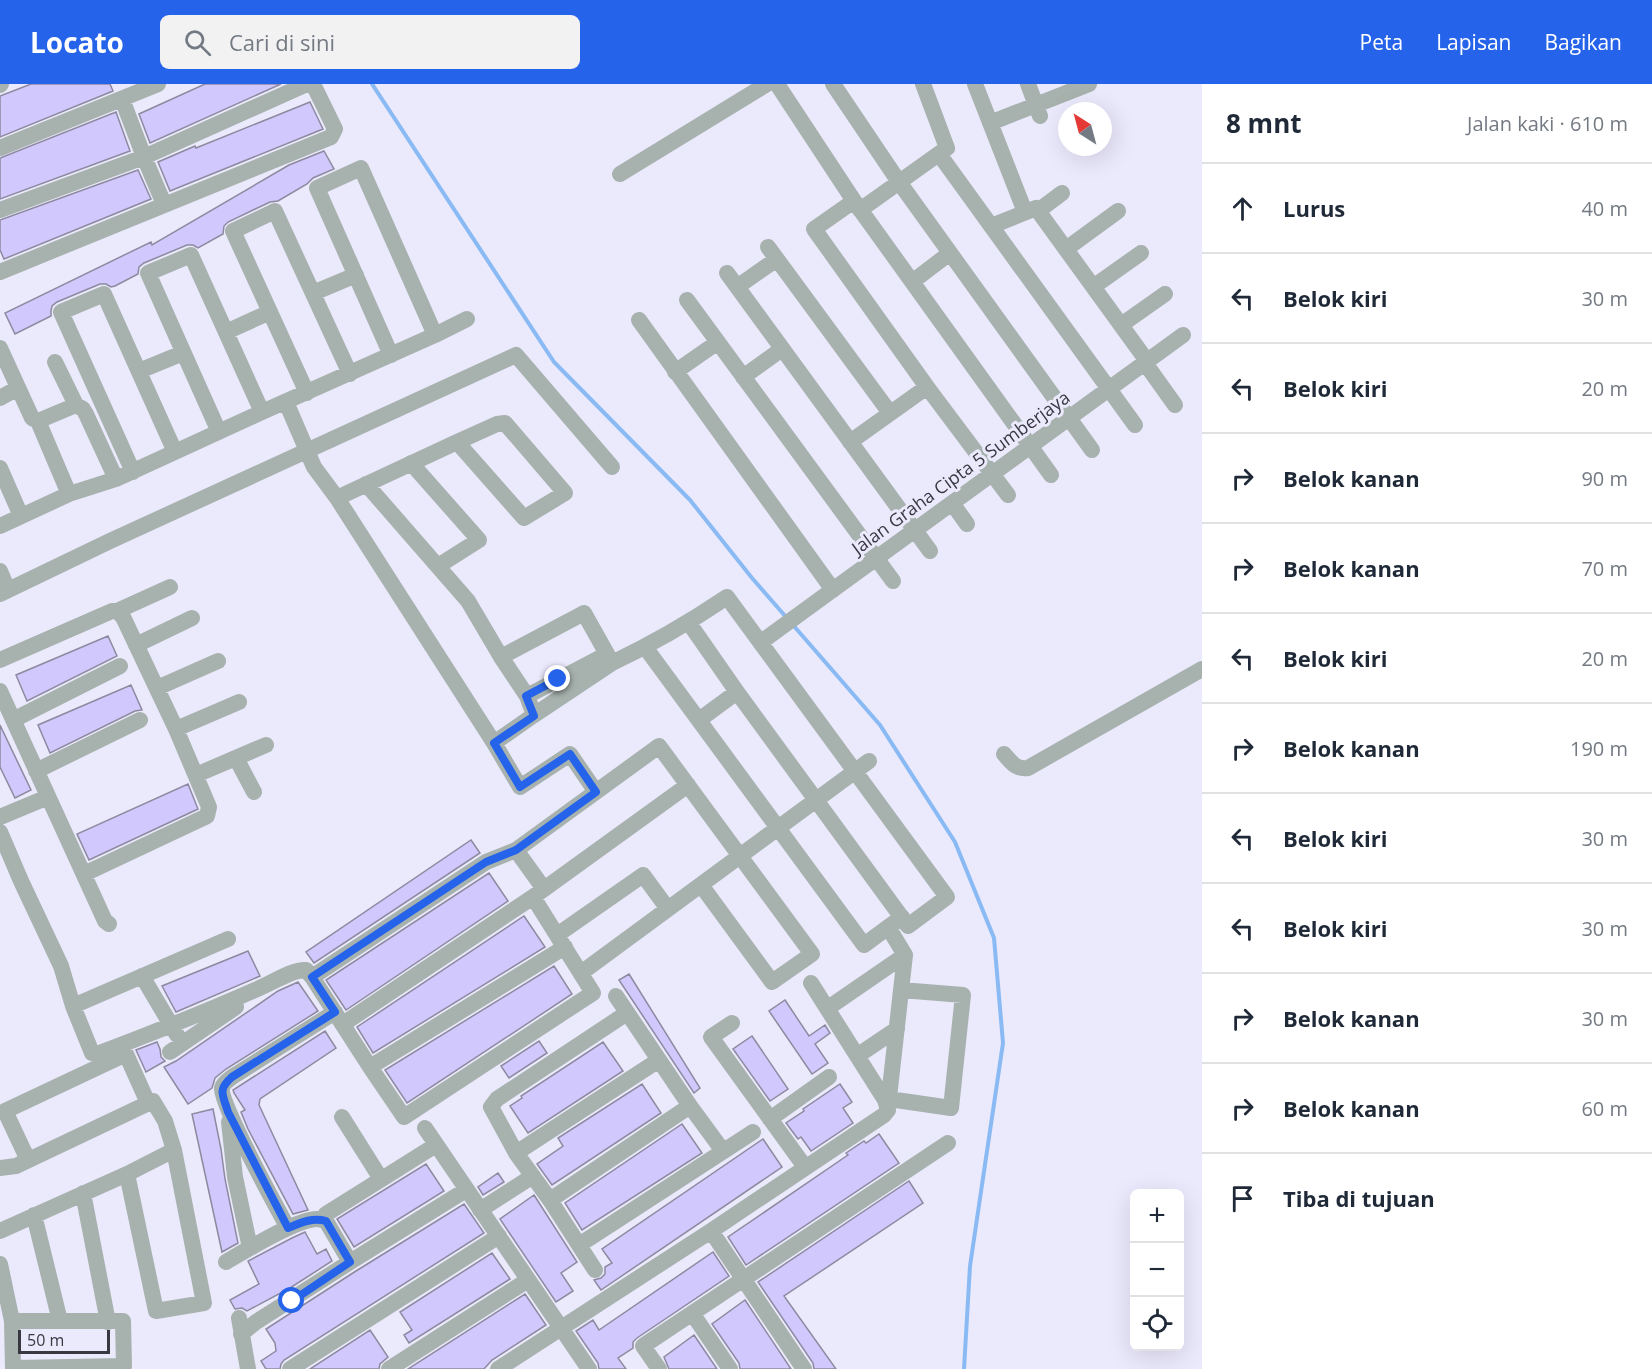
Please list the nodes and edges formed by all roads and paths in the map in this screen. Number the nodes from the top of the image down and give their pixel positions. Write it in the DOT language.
graph roads {
  1 [pos="158,84"];
  2 [pos="307,84"];
  3 [pos="313,84"];
  4 [pos="767,84"];
  5 [pos="777,84"];
  6 [pos="833,84"];
  7 [pos="923,84"];
  8 [pos="975,84"];
  9 [pos="1028,84"];
  10 [pos="1084,88"];
  11 [pos="122,99"];
  12 [pos="1038,111"];
  13 [pos="990,123"];
  14 [pos="0,148"];
  15 [pos="939,154"];
  16 [pos="144,158"];
  17 [pos="620,174"];
  18 [pos="898,182"];
  19 [pos="1062,193"];
  20 [pos="164,204"];
  21 [pos="857,205"];
  22 [pos="0,210"];
  23 [pos="1031,211"];
  24 [pos="1118,211"];
  25 [pos="993,228"];
  26 [pos="1066,249"];
  27 [pos="950,253"];
  28 [pos="1141,253"];
  29 [pos="0,272"];
  30 [pos="727,273"];
  31 [pos="356,275"];
  32 [pos="912,282"];
  33 [pos="737,287"];
  34 [pos="1094,287"];
  35 [pos="313,293"];
  36 [pos="1165,294"];
  37 [pos="687,300"];
  38 [pos="270,312"];
  39 [pos="467,319"];
  40 [pos="639,320"];
  41 [pos="1121,326"];
  42 [pos="226,332"];
  43 [pos="435,335"];
  44 [pos="1183,336"];
  45 [pos="718,342"];
  46 [pos="0,348"];
  47 [pos="782,349"];
  48 [pos="183,352"];
  49 [pos="392,355"];
  50 [pos="55,362"];
  51 [pos="1146,362"];
  52 [pos="139,371"];
  53 [pos="675,372"];
  54 [pos="350,374"];
  55 [pos="743,377"];
  56 [pos="927,387"];
  57 [pos="18,388"];
  58 [pos="1109,389"];
  59 [pos="307,393"];
  60 [pos="0,398"];
  61 [pos="285,402"];
  62 [pos="76,405"];
  63 [pos="1175,405"];
  64 [pos="262,412"];
  65 [pos="890,413"];
  66 [pos="1069,418"];
  67 [pos="38,421"];
  68 [pos="1135,425"];
  69 [pos="219,432"];
  70 [pos="457,442"];
  71 [pos="850,442"];
  72 [pos="1031,446"];
  73 [pos="1092,450"];
  74 [pos="308,451"];
  75 [pos="175,452"];
  76 [pos="411,464"];
  77 [pos="612,467"];
  78 [pos="0,468"];
  79 [pos="133,472"];
  80 [pos="993,474"];
  81 [pos="1052,475"];
  82 [pos="116,480"];
  83 [pos="366,484"];
  84 [pos="69,494"];
  85 [pos="1008,495"];
  86 [pos="337,498"];
  87 [pos="952,503"];
  88 [pos="21,516"];
  89 [pos="967,524"];
  90 [pos="0,526"];
  91 [pos="914,530"];
  92 [pos="930,551"];
  93 [pos="878,559"];
  94 [pos="438,567"];
  95 [pos="0,571"];
  96 [pos="893,580"];
  97 [pos="170,587"];
  98 [pos="833,590"];
  99 [pos="4,592"];
  100 [pos="117,611"];
  101 [pos="192,618"];
  102 [pos="688,623"];
  103 [pos="761,642"];
  104 [pos="136,645"];
  105 [pos="645,647"];
  106 [pos="501,657"];
  107 [pos="609,658"];
  108 [pos="0,660"];
  109 [pos="219,661"];
  110 [pos="120,666"];
  111 [pos="1202,669"];
  112 [pos="157,688"];
  113 [pos="0,692"];
  114 [pos="737,692"];
  115 [pos="526,696"];
  116 [pos="239,702"];
  117 [pos="534,716"];
  118 [pos="13,720"];
  119 [pos="140,720"];
  120 [pos="699,720"];
  121 [pos="176,729"];
  122 [pos="494,743"];
  123 [pos="266,745"];
  124 [pos="1004,754"];
  125 [pos="236,758"];
  126 [pos="869,761"];
  127 [pos="36,771"];
  128 [pos="855,772"];
  129 [pos="196,775"];
  130 [pos="688,785"];
  131 [pos="254,792"];
  132 [pos="596,792"];
  133 [pos="48,797"];
  134 [pos="817,800"];
  135 [pos="0,817"];
  136 [pos="778,828"];
  137 [pos="0,832"];
  138 [pos="516,850"];
  139 [pos="740,856"];
  140 [pos="84,874"];
  141 [pos="701,885"];
  142 [pos="539,893"];
  143 [pos="668,909"];
  144 [pos="902,917"];
  145 [pos="109,924"];
  146 [pos="888,927"];
  147 [pos="228,939"];
  148 [pos="561,941"];
  149 [pos="906,955"];
  150 [pos="581,973"];
  151 [pos="142,976"];
  152 [pos="312,977"];
  153 [pos="811,983"];
  154 [pos="266,986"];
  155 [pos="901,990"];
  156 [pos="616,996"];
  157 [pos="73,1006"];
  158 [pos="828,1008"];
  159 [pos="627,1013"];
  160 [pos="339,1018"];
  161 [pos="732,1023"];
  162 [pos="172,1026"];
  163 [pos="897,1029"];
  164 [pos="857,1056"];
  165 [pos="659,1060"];
  166 [pos="370,1068"];
  167 [pos="829,1077"];
  168 [pos="888,1102"];
  169 [pos="148,1103"];
  170 [pos="690,1106"];
  171 [pos="228,1112"];
  172 [pos="342,1117"];
  173 [pos="770,1119"];
  174 [pos="425,1128"];
  175 [pos="753,1132"];
  176 [pos="948,1143"];
  177 [pos="436,1145"];
  178 [pos="174,1149"];
  179 [pos="723,1151"];
  180 [pos="516,1153"];
  181 [pos="28,1160"];
  182 [pos="805,1167"];
  183 [pos="0,1168"];
  184 [pos="127,1174"];
  185 [pos="532,1176"];
  186 [pos="381,1179"];
  187 [pos="466,1190"];
  188 [pos="83,1193"];
  189 [pos="550,1200"];
  190 [pos="480,1210"];
  191 [pos="34,1215"];
  192 [pos="326,1221"];
  193 [pos="288,1228"];
  194 [pos="0,1231"];
  195 [pos="711,1231"];
  196 [pos="499,1236"];
  197 [pos="579,1245"];
  198 [pos="250,1248"];
  199 [pos="226,1262"];
  200 [pos="350,1262"];
  201 [pos="0,1264"];
  202 [pos="595,1270"];
  203 [pos="528,1280"];
  204 [pos="743,1280"];
  205 [pos="692,1313"];
  206 [pos="12,1321"];
  207 [pos="60,1321"];
  208 [pos="108,1322"];
  209 [pos="561,1327"];
  210 [pos="248,1369"];
  211 [pos="290,1369"];
  212 [pos="389,1369"];
  213 [pos="498,1369"];
  214 [pos="589,1369"];
  215 [pos="659,1369"];
  216 [pos="730,1369"];
  217 [pos="804,1369"];
  1 -- 11 [label="street"];
  2 -- 16 [label="street"];
  3 -- 20 [label="street"];
  4 -- 17 [label="street"];
  5 -- 21 [label="street"];
  6 -- 18 [label="street"];
  7 -- 15 [label="street"];
  8 -- 13 [label="street"];
  9 -- 12 [label="street"];
  10 -- 12 [label="street"];
  11 -- 14 [label="street"];
  11 -- 16 [label="street"];
  12 -- 13 [label="street"];
  13 -- 23 [label="street"];
  15 -- 18 [label="street"];
  15 -- 25 [label="street"];
  16 -- 20 [label="street"];
  16 -- 22 [label="street"];
  18 -- 21 [label="street"];
  18 -- 27 [label="street"];
  19 -- 23 [label="street"];
  20 -- 29 [label="street"];
  21 -- 32 [label="street"];
  21 -- 56 [label="street"];
  23 -- 25 [label="street"];
  23 -- 26 [label="street"];
  24 -- 26 [label="street"];
  25 -- 58 [label="street"];
  26 -- 34 [label="street"];
  27 -- 32 [label="street"];
  27 -- 66 [label="street"];
  28 -- 34 [label="street"];
  30 -- 33 [label="street"];
  31 -- 35 [label="street"];
  31 -- 43 [label="street"];
  31 -- 49 [label="street"];
  32 -- 72 [label="street"];
  33 -- 47 [label="street"];
  33 -- 65 [label="street"];
  34 -- 41 [label="street"];
  35 -- 38 [label="street"];
  35 -- 54 [label="street"];
  36 -- 41 [label="street"];
  37 -- 45 [label="street"];
  38 -- 42 [label="street"];
  38 -- 59 [label="street"];
  39 -- 43 [label="street"];
  40 -- 53 [label="street"];
  41 -- 51 [label="street"];
  42 -- 48 [label="street"];
  42 -- 64 [label="street"];
  43 -- 49 [label="street"];
  44 -- 51 [label="street, Jalan Graha Cipta 5 Sumberjaya"];
  45 -- 53 [label="street"];
  45 -- 55 [label="street"];
  46 -- 57 [label="street"];
  47 -- 55 [label="street"];
  47 -- 71 [label="street"];
  48 -- 52 [label="street"];
  48 -- 69 [label="street"];
  49 -- 54 [label="street"];
  50 -- 62 [label="street"];
  51 -- 58 [label="street, Jalan Graha Cipta 5 Sumberjaya"];
  51 -- 63 [label="street"];
  52 -- 75 [label="street"];
  52 -- 79 [label="street"];
  53 -- 98 [label="street"];
  54 -- 59 [label="street"];
  55 -- 93 [label="street"];
  56 -- 65 [label="street"];
  56 -- 80 [label="street"];
  57 -- 60 [label="street"];
  57 -- 67 [label="street"];
  58 -- 66 [label="street, Jalan Graha Cipta 5 Sumberjaya"];
  58 -- 68 [label="street"];
  59 -- 61 [label="street"];
  61 -- 64 [label="street"];
  61 -- 74 [label="street"];
  62 -- 67 [label="street"];
  62 -- 82 [label="street"];
  64 -- 69 [label="street"];
  65 -- 71 [label="street"];
  66 -- 72 [label="street, Jalan Graha Cipta 5 Sumberjaya"];
  66 -- 73 [label="street"];
  67 -- 84 [label="street"];
  69 -- 75 [label="street"];
  70 -- 70 [label="street"];
  70 -- 76 [label="street"];
  71 -- 91 [label="street"];
  72 -- 80 [label="street, Jalan Graha Cipta 5 Sumberjaya"];
  72 -- 81 [label="street"];
  74 -- 77 [label="street"];
  74 -- 86 [label="street"];
  74 -- 99 [label="street"];
  75 -- 79 [label="street"];
  76 -- 83 [label="street"];
  76 -- 94 [label="street"];
  78 -- 88 [label="street"];
  79 -- 82 [label="street"];
  80 -- 85 [label="street"];
  80 -- 87 [label="street, Jalan Graha Cipta 5 Sumberjaya"];
  82 -- 84 [label="street"];
  83 -- 86 [label="street"];
  83 -- 94 [label="street"];
  84 -- 88 [label="street"];
  86 -- 122 [label="street"];
  87 -- 89 [label="street"];
  87 -- 91 [label="street, Jalan Graha Cipta 5 Sumberjaya"];
  88 -- 90 [label="street"];
  91 -- 92 [label="street"];
  91 -- 93 [label="street, Jalan Graha Cipta 5 Sumberjaya"];
  93 -- 96 [label="street"];
  93 -- 98 [label="street, Jalan Graha Cipta 5 Sumberjaya"];
  94 -- 106 [label="street"];
  95 -- 99 [label="street"];
  97 -- 100 [label="street"];
  98 -- 103 [label="street, Jalan Graha Cipta 5 Sumberjaya"];
  100 -- 104 [label="street"];
  100 -- 108 [label="street"];
  101 -- 104 [label="street"];
  102 -- 103 [label="street"];
  102 -- 105 [label="street"];
  102 -- 114 [label="street"];
  103 -- 128 [label="street"];
  104 -- 112 [label="street"];
  105 -- 107 [label="street"];
  105 -- 120 [label="street"];
  106 -- 107 [label="street"];
  106 -- 115 [label="street"];
  107 -- 115 [label="street"];
  107 -- 117 [label="street"];
  109 -- 112 [label="street"];
  110 -- 118 [label="street"];
  111 -- 124 [label="street"];
  112 -- 121 [label="street"];
  113 -- 118 [label="street"];
  114 -- 120 [label="street"];
  114 -- 134 [label="street"];
  115 -- 117 [label="street"];
  116 -- 121 [label="street"];
  117 -- 122 [label="street"];
  118 -- 127 [label="street"];
  119 -- 127 [label="street"];
  120 -- 136 [label="street"];
  121 -- 129 [label="street"];
  122 -- 132 [label="street"];
  123 -- 125 [label="street"];
  125 -- 129 [label="street"];
  125 -- 131 [label="street"];
  126 -- 128 [label="street"];
  127 -- 133 [label="street"];
  128 -- 134 [label="street"];
  128 -- 144 [label="street"];
  129 -- 140 [label="street"];
  130 -- 132 [label="street"];
  130 -- 139 [label="street"];
  130 -- 142 [label="street"];
  132 -- 138 [label="street"];
  133 -- 135 [label="street"];
  133 -- 140 [label="street"];
  134 -- 136 [label="street"];
  134 -- 144 [label="street"];
  136 -- 139 [label="street"];
  136 -- 146 [label="street"];
  137 -- 157 [label="street"];
  138 -- 142 [label="street"];
  138 -- 152 [label="street"];
  139 -- 141 [label="street"];
  139 -- 141 [label="street"];
  140 -- 145 [label="street"];
  141 -- 143 [label="street"];
  142 -- 148 [label="street"];
  142 -- 160 [label="street"];
  143 -- 148 [label="street"];
  143 -- 150 [label="street"];
  144 -- 146 [label="street"];
  146 -- 149 [label="street"];
  147 -- 151 [label="street"];
  148 -- 150 [label="street"];
  148 -- 166 [label="street"];
  149 -- 155 [label="street"];
  149 -- 158 [label="street"];
  150 -- 166 [label="street"];
  151 -- 157 [label="street"];
  151 -- 162 [label="street"];
  152 -- 154 [label="street"];
  152 -- 160 [label="street"];
  153 -- 158 [label="street"];
  154 -- 162 [label="street"];
  154 -- 162 [label="street"];
  155 -- 163 [label="street"];
  155 -- 168 [label="street"];
  156 -- 159 [label="street"];
  157 -- 162 [label="street"];
  158 -- 164 [label="street"];
  159 -- 165 [label="street"];
  159 -- 180 [label="street"];
  160 -- 166 [label="street"];
  160 -- 171 [label="street"];
  161 -- 173 [label="street"];
  163 -- 164 [label="street"];
  163 -- 168 [label="street"];
  164 -- 168 [label="street"];
  165 -- 170 [label="street"];
  165 -- 180 [label="street"];
  167 -- 173 [label="street"];
  168 -- 182 [label="street"];
  169 -- 178 [label="street"];
  169 -- 181 [label="street"];
  169 -- 181 [label="street"];
  170 -- 179 [label="street"];
  170 -- 189 [label="street"];
  171 -- 193 [label="street"];
  171 -- 198 [label="street"];
  172 -- 186 [label="street"];
  173 -- 182 [label="street"];
  174 -- 177 [label="street"];
  175 -- 179 [label="street"];
  176 -- 204 [label="street"];
  177 -- 186 [label="street"];
  177 -- 187 [label="street"];
  178 -- 184 [label="street"];
  178 -- 184 [label="street"];
  179 -- 197 [label="street"];
  180 -- 185 [label="street"];
  181 -- 183 [label="street"];
  182 -- 195 [label="street"];
  184 -- 188 [label="street"];
  185 -- 189 [label="street"];
  185 -- 190 [label="street"];
  186 -- 192 [label="street"];
  187 -- 190 [label="street"];
  187 -- 200 [label="street"];
  188 -- 191 [label="street"];
  188 -- 208 [label="street"];
  189 -- 197 [label="street"];
  190 -- 196 [label="street"];
  191 -- 194 [label="street"];
  191 -- 207 [label="street"];
  192 -- 193 [label="street"];
  192 -- 200 [label="street"];
  193 -- 198 [label="street"];
  195 -- 204 [label="street"];
  195 -- 209 [label="street"];
  196 -- 203 [label="street"];
  196 -- 211 [label="street"];
  197 -- 202 [label="street"];
  198 -- 199 [label="street"];
  200 -- 210 [label="street"];
  201 -- 206 [label="street"];
  203 -- 209 [label="street"];
  203 -- 212 [label="street"];
  204 -- 205 [label="street"];
  204 -- 217 [label="street"];
  205 -- 215 [label="street"];
  205 -- 216 [label="street"];
  206 -- 207 [label="street"];
  206 -- 208 [label="street"];
  207 -- 208 [label="street"];
  209 -- 213 [label="street"];
  209 -- 214 [label="street"];
}
